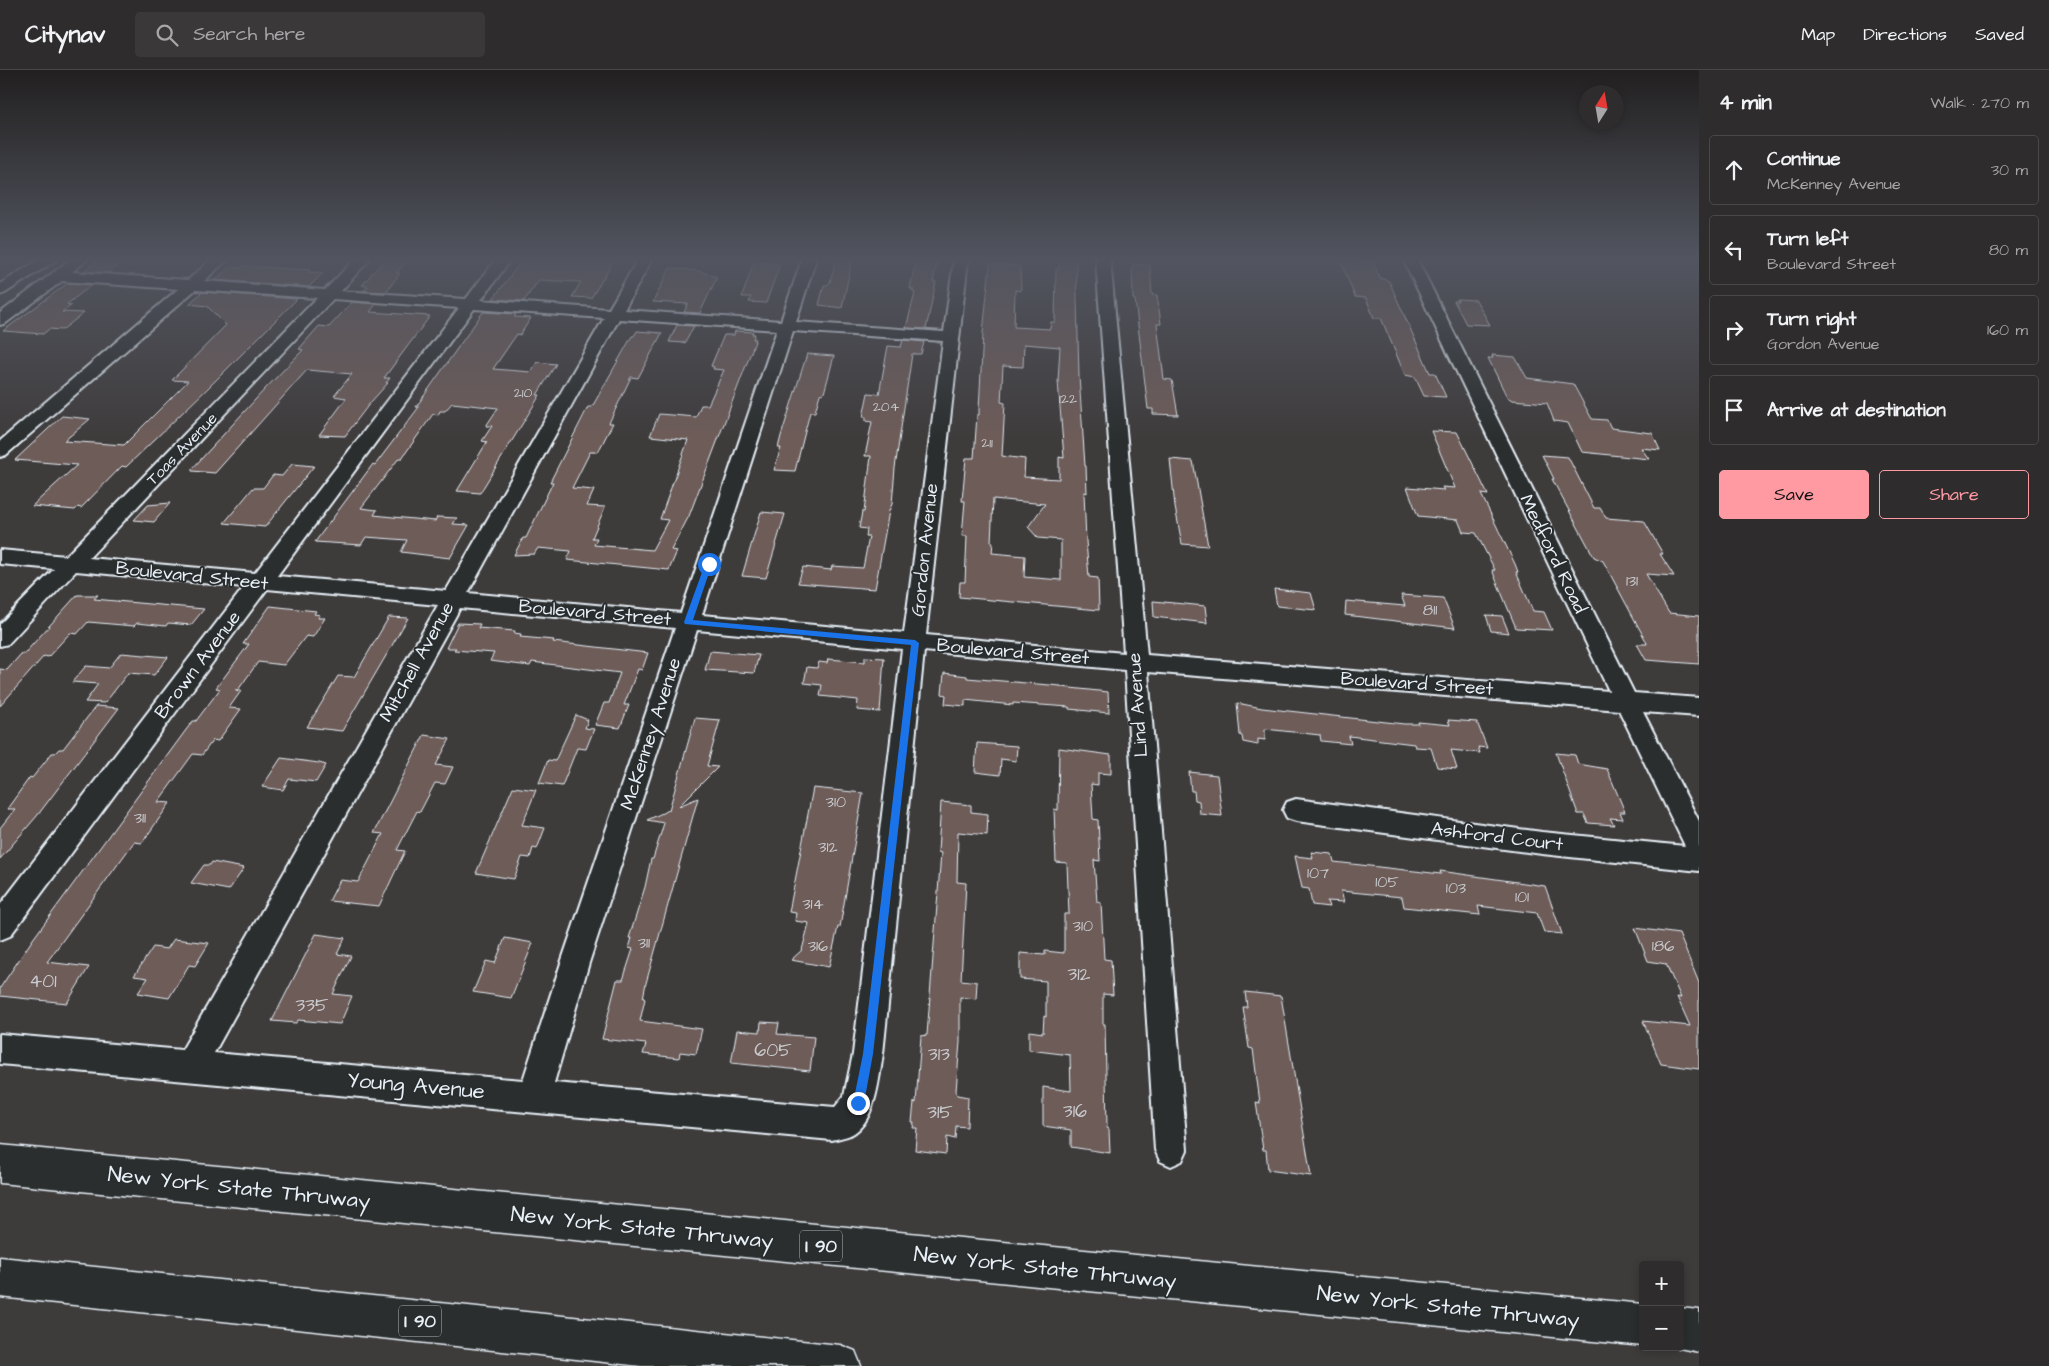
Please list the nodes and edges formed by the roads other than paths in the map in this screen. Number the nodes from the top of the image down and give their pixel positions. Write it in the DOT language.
graph roads {
  1 [pos="151,319"];
  2 [pos="306,319"];
  3 [pos="458,319"];
  4 [pos="611,319"];
  5 [pos="693,319"];
  6 [pos="789,319"];
  7 [pos="952,319"];
  8 [pos="1108,319"];
  9 [pos="1440,319"];
  10 [pos="787,326"];
  11 [pos="950,337"];
  12 [pos="0,452"];
  13 [pos="0,557"];
  14 [pos="72,564"];
  15 [pos="260,582"];
  16 [pos="452,600"];
  17 [pos="688,622"];
  18 [pos="0,638"];
  19 [pos="915,643"];
  20 [pos="1136,663"];
  21 [pos="1626,700"];
  22 [pos="1699,707"];
  23 [pos="1296,810"];
  24 [pos="1699,848"];
  25 [pos="1699,859"];
  26 [pos="0,927"];
  27 [pos="0,1049"];
  28 [pos="190,1066"];
  29 [pos="534,1096"];
  30 [pos="832,1124"];
  31 [pos="1171,1150"];
  32 [pos="0,1164"];
  33 [pos="0,1277"];
  34 [pos="1639,1326"];
  35 [pos="1684,1329"];
  36 [pos="1699,1331"];
  37 [pos="840,1366"];
  1 -- 12 [label="street"];
  2 -- 14 [label="street, Toas Avenue"];
  3 -- 15 [label="street, Brown Avenue"];
  4 -- 16 [label="street, Mitchell Avenue"];
  5 -- 10 [label="street"];
  6 -- 10 [label="street, McKenney Avenue"];
  7 -- 11 [label="street, Gordon Avenue"];
  8 -- 20 [label="street, Lind Avenue"];
  9 -- 21 [label="street, Medford Road"];
  10 -- 11 [label="street"];
  10 -- 17 [label="street, McKenney Avenue"];
  11 -- 19 [label="street, Gordon Avenue"];
  13 -- 14 [label="street, Boulevard Street"];
  14 -- 15 [label="street, Boulevard Street"];
  14 -- 18 [label="street, Toas Avenue"];
  15 -- 16 [label="street, Boulevard Street"];
  15 -- 26 [label="street, Brown Avenue"];
  16 -- 17 [label="street, Boulevard Street"];
  16 -- 28 [label="street, Mitchell Avenue"];
  17 -- 19 [label="street, Boulevard Street"];
  17 -- 29 [label="street, McKenney Avenue"];
  19 -- 20 [label="street, Boulevard Street"];
  19 -- 30 [label="street, Gordon Avenue"];
  20 -- 21 [label="street, Boulevard Street"];
  20 -- 31 [label="street, Lind Avenue"];
  21 -- 22 [label="street, Boulevard Street"];
  21 -- 24 [label="street, Medford Road"];
  23 -- 25 [label="street, Ashford Court"];
  27 -- 28 [label="street, Young Avenue"];
  28 -- 29 [label="street, Young Avenue"];
  29 -- 30 [label="street, Young Avenue"];
  32 -- 34 [label="highway, New York State Thruway / I 90"];
  33 -- 37 [label="highway, I 90"];
  35 -- 36 [label="highway"];
}
